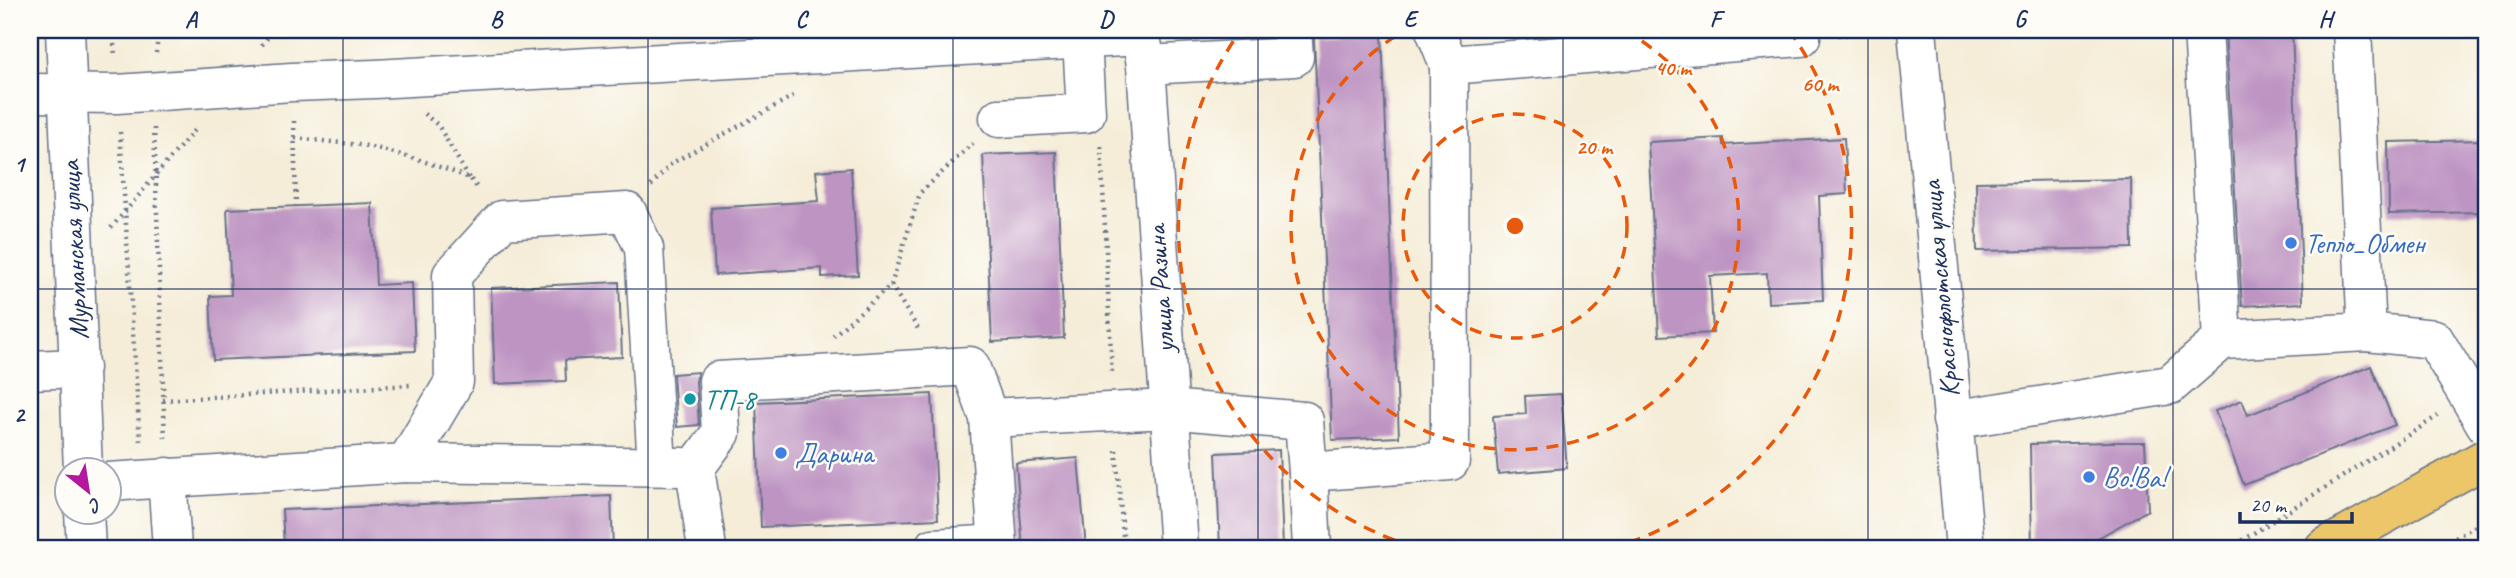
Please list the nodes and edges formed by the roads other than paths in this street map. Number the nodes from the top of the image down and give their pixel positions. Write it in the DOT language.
graph roads {
  1 [pos="65,30"];
  2 [pos="1292,30"];
  3 [pos="1435,30"];
  4 [pos="1917,30"];
  5 [pos="2203,30"];
  6 [pos="2353,30"];
  7 [pos="1801,37"];
  8 [pos="1082,39"];
  9 [pos="1142,44"];
  10 [pos="1448,65"];
  11 [pos="48,93"];
  12 [pos="999,118"];
  13 [pos="2367,332"];
  14 [pos="2222,340"];
  15 [pos="80,368"];
  16 [pos="30,370"];
  17 [pos="1168,408"];
  18 [pos="2478,411"];
  19 [pos="989,418"];
  20 [pos="1951,420"];
  21 [pos="83,456"];
  22 [pos="2486,458"];
  23 [pos="406,463"];
  24 [pos="657,466"];
  25 [pos="695,468"];
  26 [pos="1308,472"];
  27 [pos="139,480"];
  28 [pos="85,526"];
  29 [pos="998,546"];
  30 [pos="86,548"];
  31 [pos="172,548"];
  32 [pos="707,548"];
  33 [pos="933,548"];
  34 [pos="1179,548"];
  35 [pos="1312,548"];
  36 [pos="1965,548"];
  37 [pos="2324,548"];
  1 -- 11 [label="street, Мурманская улица"];
  2 -- 9 [label="street"];
  3 -- 10 [label="street"];
  4 -- 20 [label="street, Краснофлотская улица"];
  5 -- 14 [label="street"];
  6 -- 13 [label="street"];
  7 -- 10 [label="street"];
  8 -- 9 [label="street"];
  8 -- 11 [label="street"];
  8 -- 12 [label="street"];
  9 -- 17 [label="street, улица Разина"];
  10 -- 26 [label="street"];
  11 -- 15 [label="street, Мурманская улица"];
  13 -- 14 [label="street"];
  13 -- 18 [label="street"];
  14 -- 20 [label="street"];
  15 -- 16 [label="street"];
  15 -- 21 [label="street, Мурманская улица"];
  17 -- 19 [label="street"];
  17 -- 26 [label="street"];
  17 -- 34 [label="street, улица Разина"];
  19 -- 25 [label="street"];
  19 -- 29 [label="street"];
  20 -- 36 [label="street, Краснофлотская улица"];
  22 -- 37 [label="main road"];
  23 -- 24 [label="street"];
  23 -- 24 [label="street"];
  23 -- 27 [label="street"];
  24 -- 25 [label="street"];
  25 -- 32 [label="street"];
  26 -- 35 [label="street"];
  27 -- 31 [label="street"];
  28 -- 30 [label="street"];
  29 -- 33 [label="street"];
}
